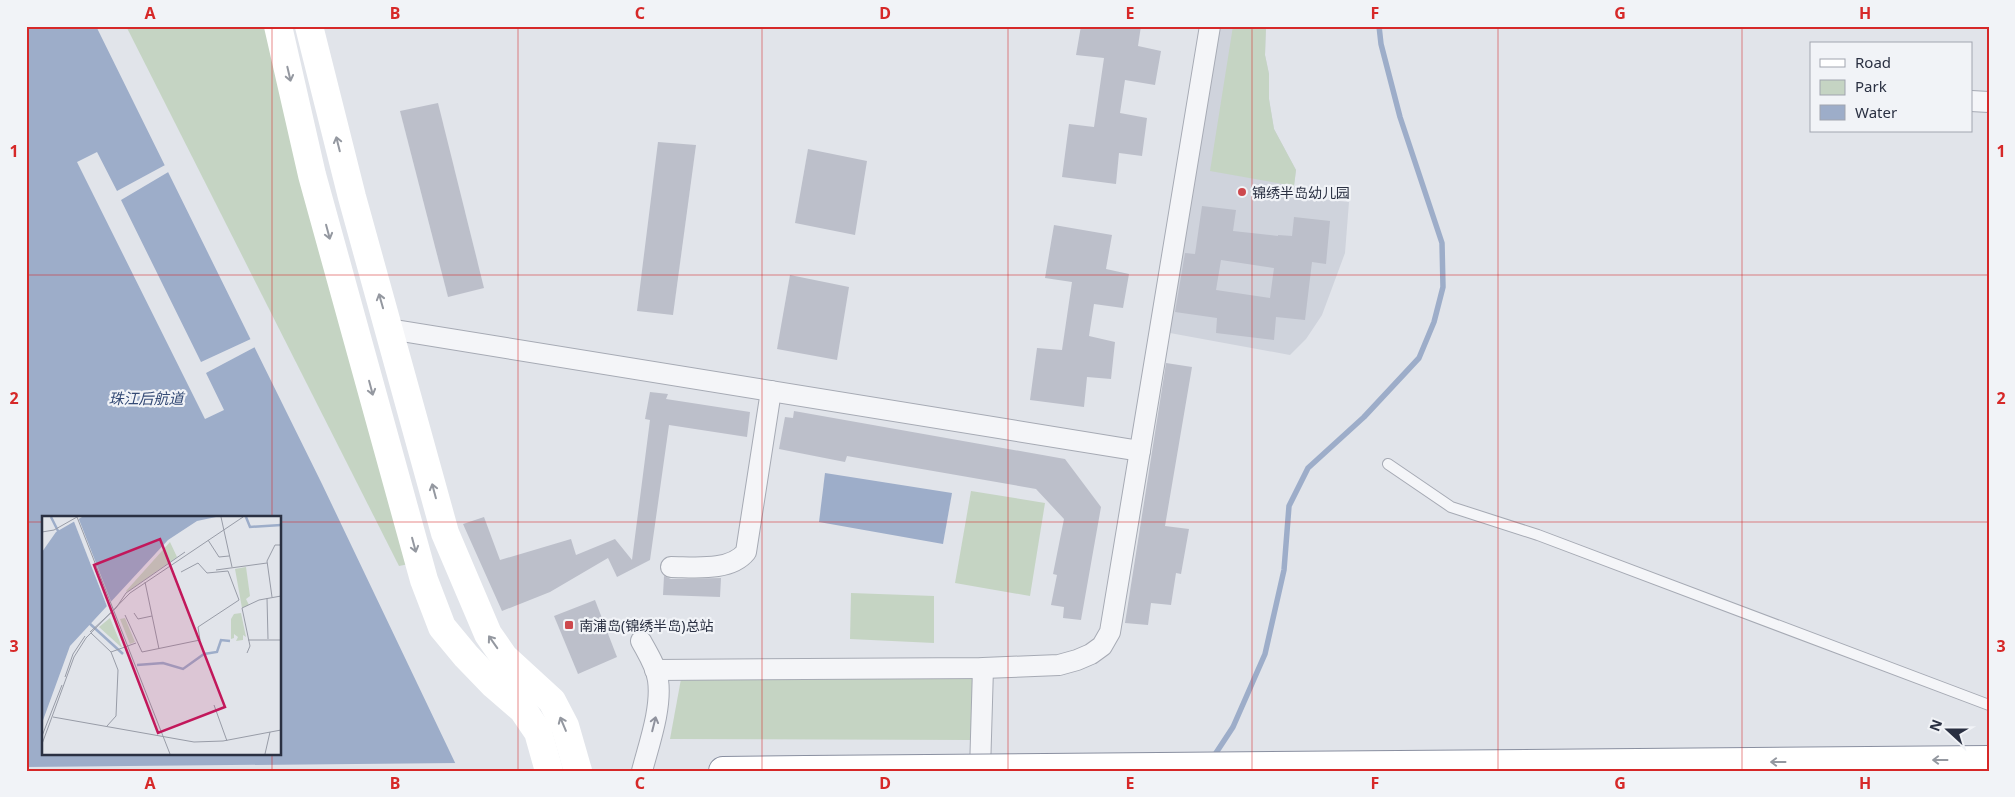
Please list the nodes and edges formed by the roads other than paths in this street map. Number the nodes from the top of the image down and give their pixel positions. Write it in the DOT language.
graph roads {
  1 [pos="278,26"];
  2 [pos="310,26"];
  3 [pos="1210,26"];
  4 [pos="1972,101"];
  5 [pos="1989,102"];
  6 [pos="389,329"];
  7 [pos="771,391"];
  8 [pos="1140,450"];
  9 [pos="1388,464"];
  10 [pos="671,567"];
  11 [pos="641,641"];
  12 [pos="983,668"];
  13 [pos="655,670"];
  14 [pos="1989,705"];
  15 [pos="1989,760"];
  16 [pos="549,771"];
  17 [pos="578,771"];
  18 [pos="642,771"];
  19 [pos="723,771"];
  20 [pos="980,771"];
  1 -- 16 [label="main road, one-way"];
  6 -- 2 [label="main road, one-way"];
  3 -- 8 [label="street"];
  4 -- 5 [label="street"];
  6 -- 7 [label="street"];
  17 -- 6 [label="main road, one-way"];
  7 -- 8 [label="street"];
  7 -- 10 [label="street"];
  8 -- 12 [label="street"];
  9 -- 14 [label="lane"];
  11 -- 13 [label="street"];
  12 -- 13 [label="street"];
  12 -- 20 [label="street"];
  18 -- 13 [label="street, one-way"];
  15 -- 19 [label="main road, one-way, bridge"];
}
